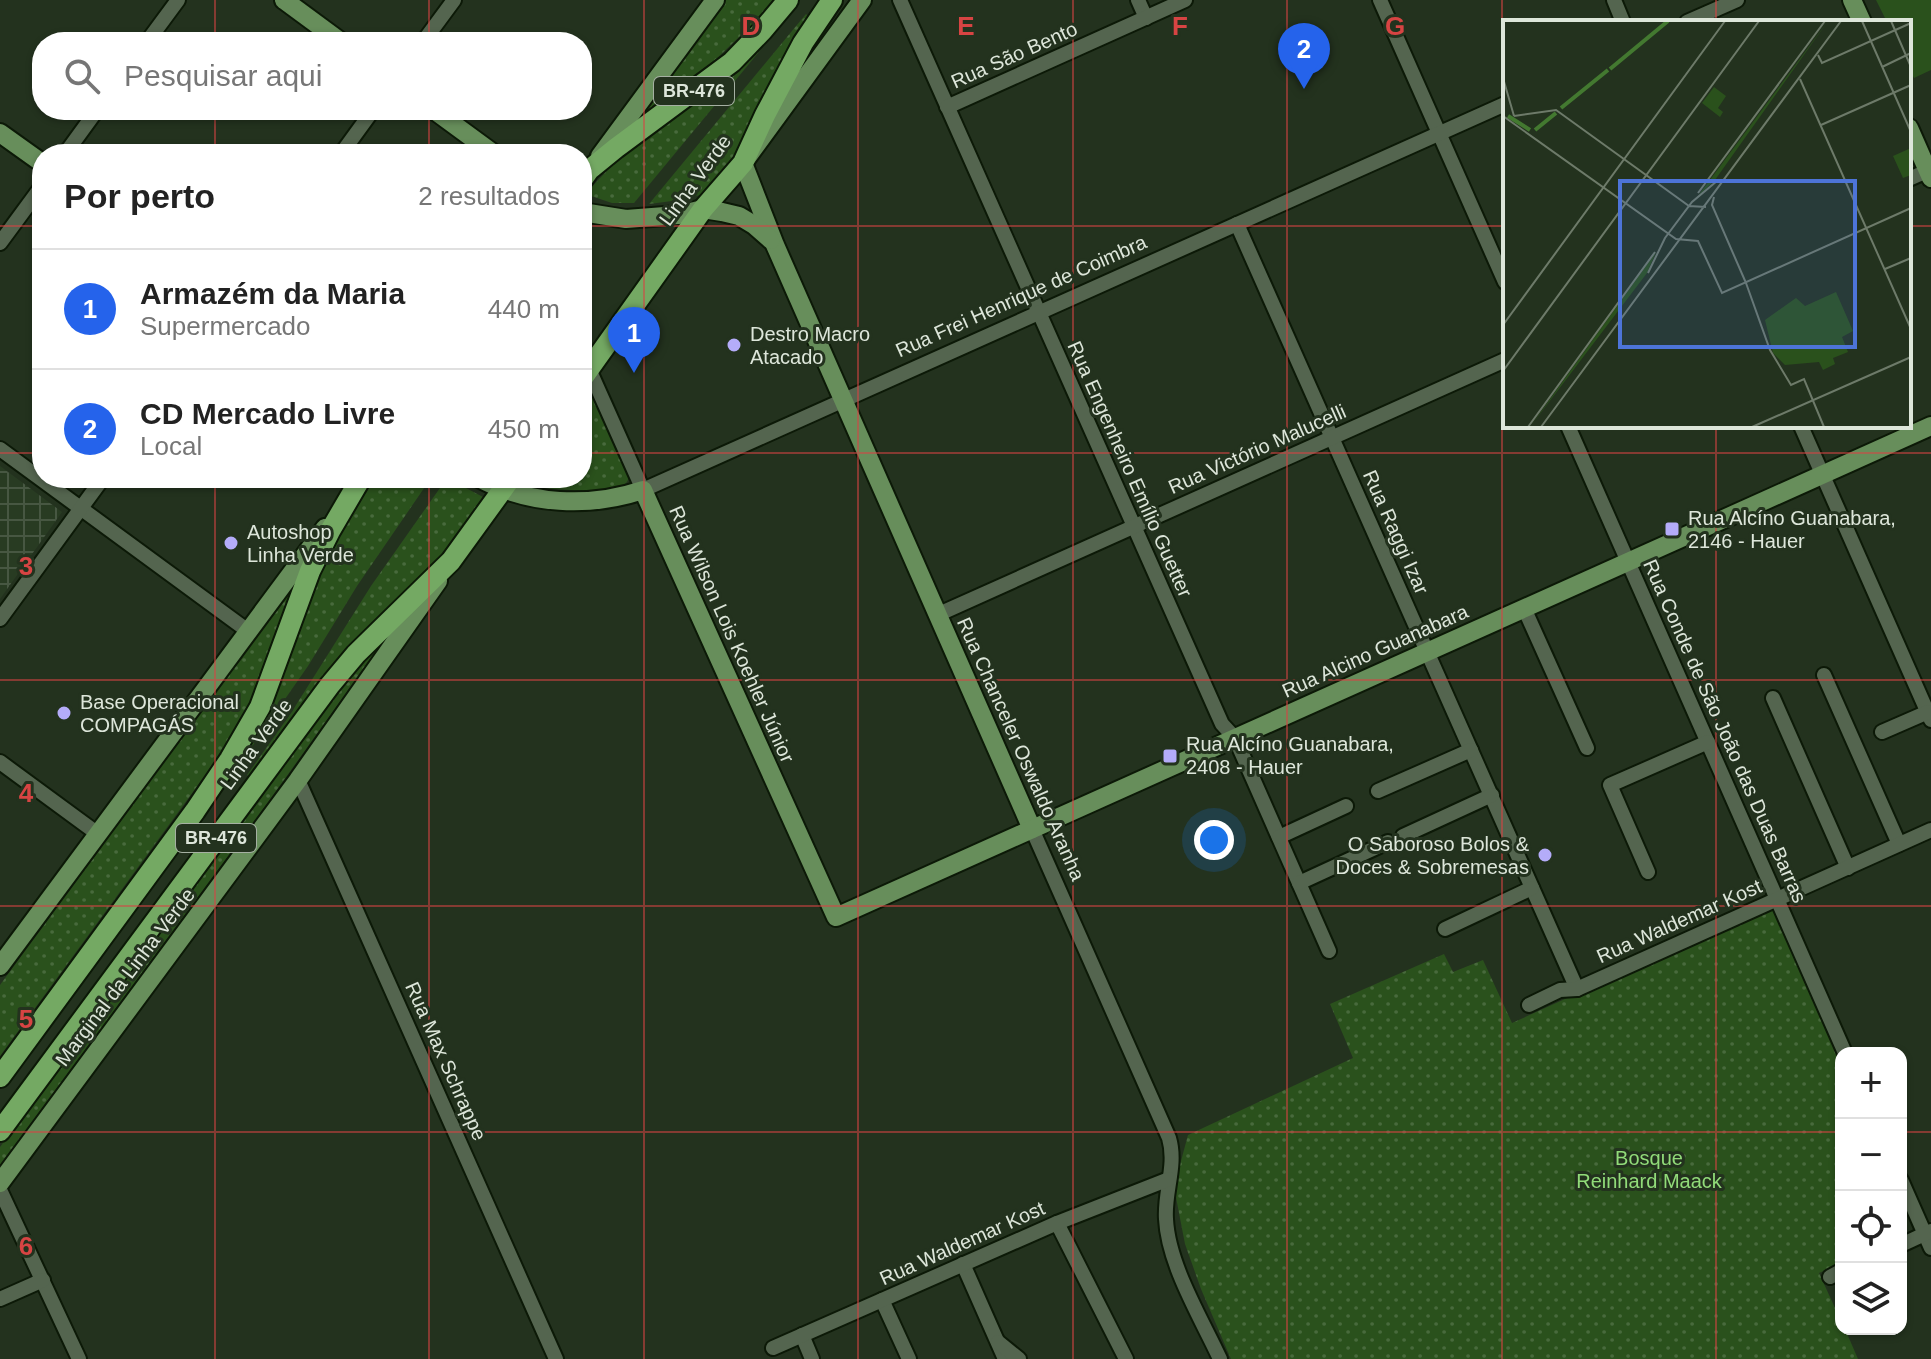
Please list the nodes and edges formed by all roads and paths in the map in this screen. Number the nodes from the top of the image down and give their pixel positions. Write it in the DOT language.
graph roads {
  1 [pos="178,0"];
  2 [pos="284,0"];
  3 [pos="454,0"];
  4 [pos="715,0"];
  5 [pos="788,0"];
  6 [pos="832,0"];
  7 [pos="862,0"];
  8 [pos="900,0"];
  9 [pos="1138,0"];
  10 [pos="1185,0"];
  11 [pos="1380,0"];
  12 [pos="1614,0"];
  13 [pos="1737,0"];
  14 [pos="1852,0"];
  15 [pos="1146,18"];
  16 [pos="1622,20"];
  17 [pos="1692,20"];
  18 [pos="1861,20"];
  19 [pos="154,32"];
  20 [pos="327,32"];
  21 [pos="430,32"];
  22 [pos="1503,105"];
  23 [pos="947,107"];
  24 [pos="90,120"];
  25 [pos="366,120"];
  26 [pos="448,120"];
  27 [pos="1911,132"];
  28 [pos="0,133"];
  29 [pos="1439,133"];
  30 [pos="72,144"];
  31 [pos="348,144"];
  32 [pos="480,144"];
  33 [pos="32,156"];
  34 [pos="743,163"];
  35 [pos="592,167"];
  36 [pos="592,170"];
  37 [pos="1930,172"];
  38 [pos="1911,178"];
  39 [pos="32,200"];
  40 [pos="703,209"];
  41 [pos="592,214"];
  42 [pos="1237,224"];
  43 [pos="0,243"];
  44 [pos="775,245"];
  45 [pos="1503,277"];
  46 [pos="1039,312"];
  47 [pos="1503,361"];
  48 [pos="592,364"];
  49 [pos="592,388"];
  50 [pos="845,399"];
  51 [pos="1931,426"];
  52 [pos="1569,428"];
  53 [pos="1802,428"];
  54 [pos="1332,438"];
  55 [pos="0,449"];
  56 [pos="32,472"];
  57 [pos="1823,474"];
  58 [pos="54,488"];
  59 [pos="96,488"];
  60 [pos="354,488"];
  61 [pos="355,488"];
  62 [pos="504,488"];
  63 [pos="516,488"];
  64 [pos="643,490"];
  65 [pos="81,508"];
  66 [pos="1134,527"];
  67 [pos="451,561"];
  68 [pos="1628,562"];
  69 [pos="1524,608"];
  70 [pos="939,614"];
  71 [pos="0,619"];
  72 [pos="248,631"];
  73 [pos="1428,652"];
  74 [pos="1824,675"];
  75 [pos="1773,698"];
  76 [pos="1929,716"];
  77 [pos="1882,732"];
  78 [pos="1235,738"];
  79 [pos="1708,742"];
  80 [pos="1587,748"];
  81 [pos="1471,750"];
  82 [pos="0,762"];
  83 [pos="298,780"];
  84 [pos="1378,791"];
  85 [pos="1492,795"];
  86 [pos="1346,806"];
  87 [pos="1032,829"];
  88 [pos="1931,830"];
  89 [pos="98,834"];
  90 [pos="1403,836"];
  91 [pos="1279,837"];
  92 [pos="1388,842"];
  93 [pos="1899,844"];
  94 [pos="1848,868"];
  95 [pos="1648,872"];
  96 [pos="1299,883"];
  97 [pos="1532,888"];
  98 [pos="1777,899"];
  99 [pos="836,917"];
  100 [pos="1445,929"];
  101 [pos="1329,951"];
  102 [pos="0,966"];
  103 [pos="1577,989"];
  104 [pos="1529,1005"];
  105 [pos="1842,1047"];
  106 [pos="0,1077"];
  107 [pos="0,1131"];
  108 [pos="1169,1179"];
  109 [pos="0,1183"];
  110 [pos="0,1190"];
  111 [pos="1906,1191"];
  112 [pos="1057,1223"];
  113 [pos="1929,1238"];
  114 [pos="1907,1244"];
  115 [pos="963,1264"];
  116 [pos="43,1280"];
  117 [pos="0,1299"];
  118 [pos="882,1300"];
  119 [pos="802,1335"];
  120 [pos="997,1342"];
  121 [pos="773,1348"];
  122 [pos="79,1359"];
  123 [pos="556,1359"];
  124 [pos="812,1359"];
  125 [pos="909,1359"];
  126 [pos="1005,1359"];
  127 [pos="1019,1359"];
  128 [pos="1126,1359"];
  129 [pos="1220,1359"];
  1 -- 19 [label="street"];
  2 -- 20 [label="main road"];
  3 -- 21 [label="street"];
  4 -- 35 [label="main road"];
  5 -- 36 [label="highway, BR-476"];
  6 -- 34 [label="highway, Linha Verde"];
  7 -- 34 [label="main road"];
  8 -- 23 [label="street, Rua Engenheiro Emílio Guetter"];
  9 -- 15 [label="street"];
  10 -- 15 [label="street, Rua São Bento"];
  11 -- 29 [label="street"];
  12 -- 16 [label="street"];
  13 -- 17 [label="street"];
  14 -- 18 [label="main road"];
  15 -- 23 [label="street, Rua São Bento"];
  22 -- 29 [label="street, Rua Frei Henrique de Coimbra"];
  23 -- 46 [label="street, Rua Engenheiro Emílio Guetter"];
  24 -- 30 [label="street"];
  25 -- 31 [label="street"];
  26 -- 32 [label="main road"];
  27 -- 37 [label="main road"];
  28 -- 33 [label="main road"];
  29 -- 42 [label="street, Rua Frei Henrique de Coimbra"];
  29 -- 45 [label="street"];
  34 -- 40 [label="highway, Linha Verde"];
  34 -- 44 [label="main road, Rua Chanceler Oswaldo Aranha"];
  37 -- 38 [label="street"];
  39 -- 43 [label="street"];
  40 -- 41 [label="main road"];
  40 -- 44 [label="main road"];
  40 -- 48 [label="highway, Linha Verde"];
  42 -- 46 [label="street, Rua Frei Henrique de Coimbra"];
  42 -- 54 [label="street, Rua Raggi Izar"];
  44 -- 50 [label="main road, Rua Chanceler Oswaldo Aranha"];
  46 -- 50 [label="street, Rua Frei Henrique de Coimbra"];
  46 -- 66 [label="street, Rua Engenheiro Emílio Guetter"];
  47 -- 54 [label="street, Rua Victório Malucelli"];
  49 -- 64 [label="street, Rua Wilson Lois Koehler Júnior"];
  50 -- 64 [label="street, Rua Frei Henrique de Coimbra"];
  50 -- 70 [label="main road, Rua Chanceler Oswaldo Aranha"];
  51 -- 57 [label="main road, Rua Alcino Guanabara"];
  52 -- 68 [label="street, Rua Conde de São João das Duas Barras"];
  53 -- 57 [label="street"];
  54 -- 66 [label="street, Rua Victório Malucelli"];
  54 -- 73 [label="street, Rua Raggi Izar"];
  55 -- 56 [label="street"];
  57 -- 68 [label="main road, Rua Alcino Guanabara"];
  57 -- 76 [label="street"];
  58 -- 65 [label="street"];
  59 -- 65 [label="street"];
  60 -- 72 [label="main road"];
  61 -- 106 [label="highway, Linha Verde / BR-476"];
  62 -- 67 [label="highway, Linha Verde / BR-476"];
  63 -- 64 [label="main road, Rua Frei Henrique de Coimbra"];
  64 -- 99 [label="main road, Rua Wilson Lois Koehler Júnior"];
  65 -- 71 [label="street"];
  65 -- 72 [label="street"];
  66 -- 70 [label="street, Rua Victório Malucelli"];
  66 -- 78 [label="street, Rua Engenheiro Emílio Guetter"];
  67 -- 83 [label="main road, Marginal da Linha Verde"];
  67 -- 107 [label="highway, Linha Verde / BR-476"];
  68 -- 69 [label="main road, Rua Alcino Guanabara"];
  68 -- 79 [label="street, Rua Conde de São João das Duas Barras"];
  69 -- 73 [label="main road, Rua Alcino Guanabara"];
  69 -- 80 [label="street"];
  70 -- 87 [label="main road, Rua Chanceler Oswaldo Aranha"];
  72 -- 89 [label="main road"];
  73 -- 78 [label="main road, Rua Alcino Guanabara"];
  73 -- 81 [label="street, Rua Raggi Izar"];
  74 -- 93 [label="street"];
  75 -- 94 [label="street"];
  76 -- 77 [label="street"];
  78 -- 87 [label="main road, Rua Alcino Guanabara"];
  78 -- 91 [label="street, Rua Engenheiro Emílio Guetter"];
  79 -- 95 [label="street"];
  79 -- 98 [label="street, Rua Conde de São João das Duas Barras"];
  81 -- 84 [label="street"];
  81 -- 85 [label="street, Rua Raggi Izar"];
  82 -- 89 [label="street"];
  83 -- 109 [label="main road, Marginal da Linha Verde"];
  83 -- 123 [label="street, Rua Max Schrappe"];
  85 -- 90 [label="street"];
  85 -- 97 [label="street, Rua Raggi Izar"];
  86 -- 91 [label="street"];
  87 -- 99 [label="main road, Rua Alcino Guanabara"];
  87 -- 108 [label="street, Rua Chanceler Oswaldo Aranha"];
  88 -- 93 [label="street, Rua Waldemar Kost"];
  89 -- 102 [label="main road"];
  91 -- 96 [label="street, Rua Engenheiro Emílio Guetter"];
  92 -- 96 [label="street"];
  93 -- 94 [label="street, Rua Waldemar Kost"];
  94 -- 98 [label="street, Rua Waldemar Kost"];
  96 -- 101 [label="street, Rua Engenheiro Emílio Guetter"];
  97 -- 100 [label="street"];
  97 -- 103 [label="street, Rua Raggi Izar"];
  98 -- 103 [label="street, Rua Waldemar Kost"];
  98 -- 105 [label="street, Rua Conde de São João das Duas Barras"];
  103 -- 104 [label="street, Rua Waldemar Kost"];
  108 -- 112 [label="street, Rua Waldemar Kost"];
  108 -- 129 [label="street, Rua Chanceler Oswaldo Aranha"];
  110 -- 116 [label="street"];
  111 -- 113 [label="street"];
  112 -- 115 [label="street, Rua Waldemar Kost"];
  112 -- 128 [label="street"];
  113 -- 114 [label="street"];
  115 -- 118 [label="street, Rua Waldemar Kost"];
  115 -- 120 [label="street"];
  116 -- 117 [label="street"];
  116 -- 122 [label="street"];
  118 -- 119 [label="street, Rua Waldemar Kost"];
  118 -- 125 [label="street"];
  119 -- 121 [label="street, Rua Waldemar Kost"];
  119 -- 124 [label="street"];
  120 -- 126 [label="street"];
  120 -- 127 [label="street"];
}
